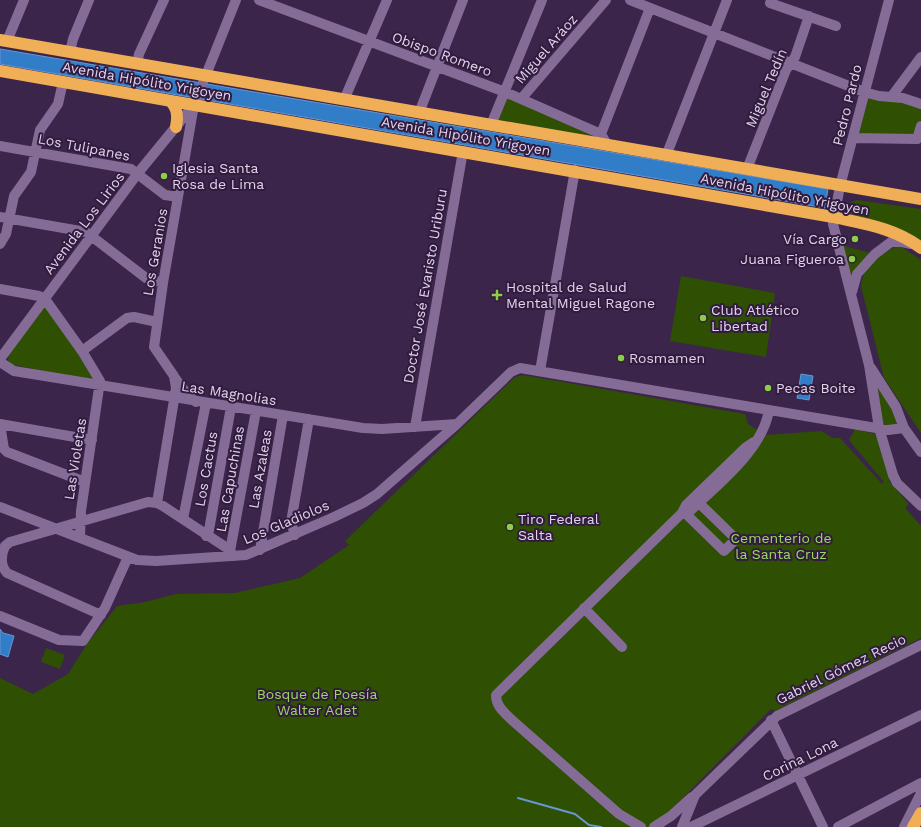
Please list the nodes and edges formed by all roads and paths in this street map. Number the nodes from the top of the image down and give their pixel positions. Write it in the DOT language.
graph roads {
  1 [pos="24,0"];
  2 [pos="89,0"];
  3 [pos="164,0"];
  4 [pos="236,0"];
  5 [pos="259,0"];
  6 [pos="387,0"];
  7 [pos="463,0"];
  8 [pos="542,0"];
  9 [pos="606,0"];
  10 [pos="630,0"];
  11 [pos="726,0"];
  12 [pos="889,0"];
  13 [pos="770,3"];
  14 [pos="650,8"];
  15 [pos="809,16"];
  16 [pos="836,26"];
  17 [pos="714,33"];
  18 [pos="4,40"];
  19 [pos="368,42"];
  20 [pos="70,52"];
  21 [pos="921,57"];
  22 [pos="791,63"];
  23 [pos="137,64"];
  24 [pos="436,68"];
  25 [pos="0,71"];
  26 [pos="204,76"];
  27 [pos="63,82"];
  28 [pos="505,92"];
  29 [pos="864,92"];
  30 [pos="892,96"];
  31 [pos="521,99"];
  32 [pos="344,100"];
  33 [pos="170,101"];
  34 [pos="921,104"];
  35 [pos="194,105"];
  36 [pos="419,114"];
  37 [pos="492,125"];
  38 [pos="921,126"];
  39 [pos="176,127"];
  40 [pos="601,134"];
  41 [pos="853,138"];
  42 [pos="0,146"];
  43 [pos="608,146"];
  44 [pos="463,151"];
  45 [pos="35,152"];
  46 [pos="666,156"];
  47 [pos="575,170"];
  48 [pos="747,170"];
  49 [pos="138,173"];
  50 [pos="840,186"];
  51 [pos="178,197"];
  52 [pos="921,199"];
  53 [pos="833,217"];
  54 [pos="4,218"];
  55 [pos="92,236"];
  56 [pos="0,244"];
  57 [pos="921,248"];
  58 [pos="163,283"];
  59 [pos="0,289"];
  60 [pos="852,294"];
  61 [pos="45,299"];
  62 [pos="157,322"];
  63 [pos="82,351"];
  64 [pos="0,359"];
  65 [pos="0,362"];
  66 [pos="869,365"];
  67 [pos="540,371"];
  68 [pos="174,376"];
  69 [pos="100,386"];
  70 [pos="176,399"];
  71 [pos="201,402"];
  72 [pos="231,407"];
  73 [pos="769,410"];
  74 [pos="256,411"];
  75 [pos="283,415"];
  76 [pos="309,420"];
  77 [pos="0,424"];
  78 [pos="457,424"];
  79 [pos="415,427"];
  80 [pos="879,428"];
  81 [pos="904,428"];
  82 [pos="92,440"];
  83 [pos="754,442"];
  84 [pos="921,452"];
  85 [pos="85,482"];
  86 [pos="157,502"];
  87 [pos="699,503"];
  88 [pos="921,506"];
  89 [pos="0,507"];
  90 [pos="684,513"];
  91 [pos="35,519"];
  92 [pos="183,519"];
  93 [pos="80,523"];
  94 [pos="56,528"];
  95 [pos="34,534"];
  96 [pos="295,535"];
  97 [pos="206,536"];
  98 [pos="80,537"];
  99 [pos="2,545"];
  100 [pos="260,550"];
  101 [pos="232,554"];
  102 [pos="128,557"];
  103 [pos="584,608"];
  104 [pos="101,615"];
  105 [pos="0,616"];
  106 [pos="921,645"];
  107 [pos="622,647"];
  108 [pos="921,715"];
  109 [pos="771,720"];
  110 [pos="797,776"];
  111 [pos="921,783"];
  112 [pos="921,793"];
  113 [pos="695,795"];
  114 [pos="921,813"];
  115 [pos="641,827"];
  116 [pos="654,827"];
  117 [pos="682,827"];
  118 [pos="692,827"];
  119 [pos="823,827"];
  120 [pos="838,827"];
  121 [pos="904,827"];
  122 [pos="913,827"];
  1 -- 18 [label="street"];
  2 -- 20 [label="street"];
  3 -- 23 [label="street"];
  4 -- 26 [label="street"];
  5 -- 19 [label="street, Obispo Romero"];
  6 -- 19 [label="street"];
  7 -- 24 [label="street"];
  8 -- 28 [label="street"];
  9 -- 31 [label="street, Miguel Aráoz"];
  10 -- 14 [label="street"];
  11 -- 17 [label="street"];
  12 -- 29 [label="street, Pedro Pardo"];
  13 -- 15 [label="street"];
  14 -- 17 [label="street"];
  14 -- 40 [label="street"];
  15 -- 16 [label="street"];
  15 -- 22 [label="street, Miguel Tedín"];
  17 -- 22 [label="street"];
  17 -- 46 [label="street"];
  18 -- 20 [label="highway, Avenida Hipólito Yrigoyen"];
  19 -- 24 [label="street, Obispo Romero"];
  19 -- 32 [label="street"];
  20 -- 23 [label="highway, Avenida Hipólito Yrigoyen"];
  21 -- 30 [label="street"];
  22 -- 29 [label="street"];
  22 -- 48 [label="street, Miguel Tedín"];
  23 -- 26 [label="highway, Avenida Hipólito Yrigoyen"];
  24 -- 28 [label="street, Obispo Romero"];
  24 -- 36 [label="street"];
  25 -- 27 [label="highway, Avenida Hipólito Yrigoyen"];
  26 -- 32 [label="highway, Avenida Hipólito Yrigoyen"];
  26 -- 35 [label="street"];
  27 -- 33 [label="highway, Avenida Hipólito Yrigoyen"];
  27 -- 45 [label="street"];
  28 -- 31 [label="street, Obispo Romero"];
  28 -- 37 [label="street"];
  29 -- 30 [label="street"];
  29 -- 41 [label="street, Pedro Pardo"];
  30 -- 34 [label="street"];
  31 -- 40 [label="street, Obispo Romero"];
  32 -- 36 [label="highway, Avenida Hipólito Yrigoyen"];
  33 -- 35 [label="highway, Avenida Hipólito Yrigoyen"];
  33 -- 39 [label="highway"];
  35 -- 39 [label="street, Avenida Los Lirios"];
  35 -- 44 [label="highway, Avenida Hipólito Yrigoyen"];
  35 -- 51 [label="street, Los Geranios"];
  36 -- 37 [label="highway, Avenida Hipólito Yrigoyen"];
  37 -- 43 [label="highway, Avenida Hipólito Yrigoyen"];
  38 -- 41 [label="street"];
  39 -- 49 [label="street, Avenida Los Lirios"];
  40 -- 43 [label="street"];
  41 -- 50 [label="street, Pedro Pardo"];
  42 -- 45 [label="street, Los Tulipanes"];
  43 -- 46 [label="highway, Avenida Hipólito Yrigoyen"];
  44 -- 47 [label="highway, Avenida Hipólito Yrigoyen"];
  44 -- 79 [label="street, Doctor José Evaristo Uriburu"];
  45 -- 49 [label="street, Los Tulipanes"];
  45 -- 54 [label="street"];
  46 -- 48 [label="highway, Avenida Hipólito Yrigoyen"];
  47 -- 53 [label="highway, Avenida Hipólito Yrigoyen"];
  47 -- 67 [label="street"];
  48 -- 50 [label="highway, Avenida Hipólito Yrigoyen"];
  49 -- 51 [label="street, Los Tulipanes"];
  49 -- 55 [label="street, Avenida Los Lirios"];
  50 -- 52 [label="highway, Avenida Hipólito Yrigoyen"];
  50 -- 53 [label="street, Pedro Pardo"];
  51 -- 58 [label="street, Los Geranios"];
  53 -- 57 [label="highway, Avenida Hipólito Yrigoyen"];
  53 -- 60 [label="street"];
  54 -- 55 [label="street"];
  54 -- 56 [label="street"];
  55 -- 58 [label="street"];
  55 -- 61 [label="street, Avenida Los Lirios"];
  57 -- 60 [label="street"];
  58 -- 62 [label="street, Los Geranios"];
  59 -- 61 [label="street"];
  60 -- 66 [label="street"];
  61 -- 63 [label="street"];
  61 -- 64 [label="street, Avenida Los Lirios"];
  62 -- 63 [label="street"];
  62 -- 68 [label="street, Los Geranios"];
  63 -- 69 [label="street"];
  65 -- 69 [label="street, Las Magnolias"];
  66 -- 80 [label="street"];
  66 -- 81 [label="street"];
  67 -- 73 [label="street, Los Gladiolos"];
  67 -- 78 [label="street, Los Gladiolos"];
  68 -- 70 [label="street, Los Geranios"];
  68 -- 71 [label="street"];
  69 -- 70 [label="street, Las Magnolias"];
  69 -- 82 [label="street, Las Violetas"];
  70 -- 71 [label="street, Las Magnolias"];
  70 -- 86 [label="street, Los Geranios"];
  71 -- 72 [label="street, Las Magnolias"];
  71 -- 92 [label="street"];
  72 -- 74 [label="street, Las Magnolias"];
  72 -- 97 [label="street, Los Cactus"];
  73 -- 80 [label="street, Los Gladiolos"];
  73 -- 83 [label="street"];
  74 -- 75 [label="street, Las Magnolias"];
  74 -- 101 [label="street, Las Capuchinas"];
  75 -- 76 [label="street, Las Magnolias"];
  75 -- 100 [label="street, Las Azaleas"];
  76 -- 79 [label="street, Las Magnolias"];
  76 -- 96 [label="street"];
  77 -- 82 [label="street"];
  77 -- 85 [label="street"];
  78 -- 79 [label="street, Las Magnolias"];
  78 -- 96 [label="street, Los Gladiolos"];
  80 -- 81 [label="street, Los Gladiolos"];
  80 -- 88 [label="street"];
  81 -- 84 [label="street"];
  82 -- 85 [label="street, Las Violetas"];
  83 -- 87 [label="street"];
  83 -- 90 [label="street"];
  85 -- 93 [label="street, Las Violetas"];
  86 -- 92 [label="street"];
  86 -- 93 [label="street"];
  87 -- 90 [label="street"];
  87 -- 90 [label="street"];
  89 -- 91 [label="street, Los Gladiolos"];
  90 -- 103 [label="street"];
  91 -- 94 [label="street, Los Gladiolos"];
  91 -- 95 [label="street"];
  92 -- 97 [label="street"];
  93 -- 94 [label="street"];
  93 -- 98 [label="street, Las Violetas"];
  94 -- 95 [label="street"];
  94 -- 98 [label="street, Los Gladiolos"];
  95 -- 99 [label="street"];
  96 -- 100 [label="street, Los Gladiolos"];
  97 -- 101 [label="street"];
  98 -- 102 [label="street, Los Gladiolos"];
  99 -- 104 [label="street"];
  100 -- 101 [label="street, Los Gladiolos"];
  101 -- 102 [label="street, Los Gladiolos"];
  102 -- 104 [label="street"];
  103 -- 107 [label="street"];
  103 -- 115 [label="street"];
  104 -- 105 [label="street"];
  106 -- 109 [label="street, Gabriel Gómez Recio"];
  108 -- 110 [label="street, Corina Lona"];
  109 -- 110 [label="street"];
  109 -- 113 [label="street, Gabriel Gómez Recio"];
  110 -- 118 [label="street, Corina Lona"];
  110 -- 119 [label="street"];
  111 -- 120 [label="street"];
  112 -- 121 [label="street"];
  113 -- 116 [label="street"];
  113 -- 117 [label="street, Gabriel Gómez Recio"];
  114 -- 122 [label="highway"];
}
